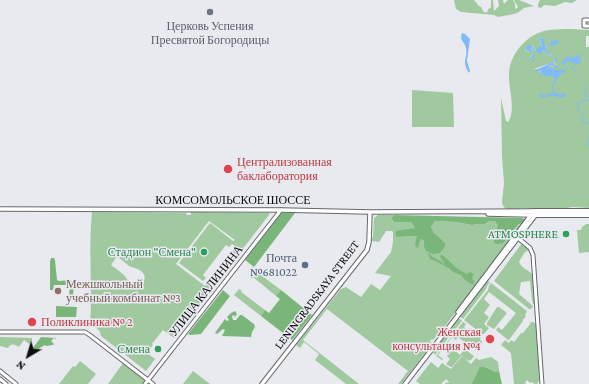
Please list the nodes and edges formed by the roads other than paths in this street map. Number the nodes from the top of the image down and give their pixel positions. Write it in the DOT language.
graph roads {
  1 [pos="589,20"];
  2 [pos="589,26"];
  3 [pos="0,209"];
  4 [pos="281,210"];
  5 [pos="589,211"];
  6 [pos="370,212"];
  7 [pos="533,214"];
  8 [pos="589,215"];
  9 [pos="517,237"];
  10 [pos="0,332"];
  11 [pos="0,371"];
  12 [pos="0,379"];
  13 [pos="148,380"];
  14 [pos="541,383"];
  15 [pos="6,384"];
  16 [pos="16,384"];
  17 [pos="145,384"];
  18 [pos="153,384"];
  19 [pos="262,384"];
  20 [pos="404,384"];
  1 -- 2 [label="street"];
  3 -- 4 [label="main road, КОМСОМОЛЬСКОЕ ШОССЕ"];
  4 -- 6 [label="main road, КОМСОМОЛЬСКОЕ ШОССЕ"];
  4 -- 13 [label="street, УЛИЦА КАЛИНИНА"];
  5 -- 7 [label="main road, КОМСОМОЛЬСКОЕ ШОССЕ"];
  6 -- 7 [label="main road, КОМСОМОЛЬСКОЕ ШОССЕ"];
  6 -- 19 [label="main road, LENINGRADSKAYA STREET"];
  7 -- 8 [label="main road, КОМСОМОЛЬСКОЕ ШОССЕ"];
  7 -- 9 [label="main road"];
  9 -- 14 [label="street"];
  9 -- 20 [label="main road"];
  10 -- 13 [label="street"];
  11 -- 16 [label="street"];
  12 -- 15 [label="street"];
  13 -- 17 [label="street, УЛИЦА КАЛИНИНА"];
  13 -- 18 [label="street"];
}
